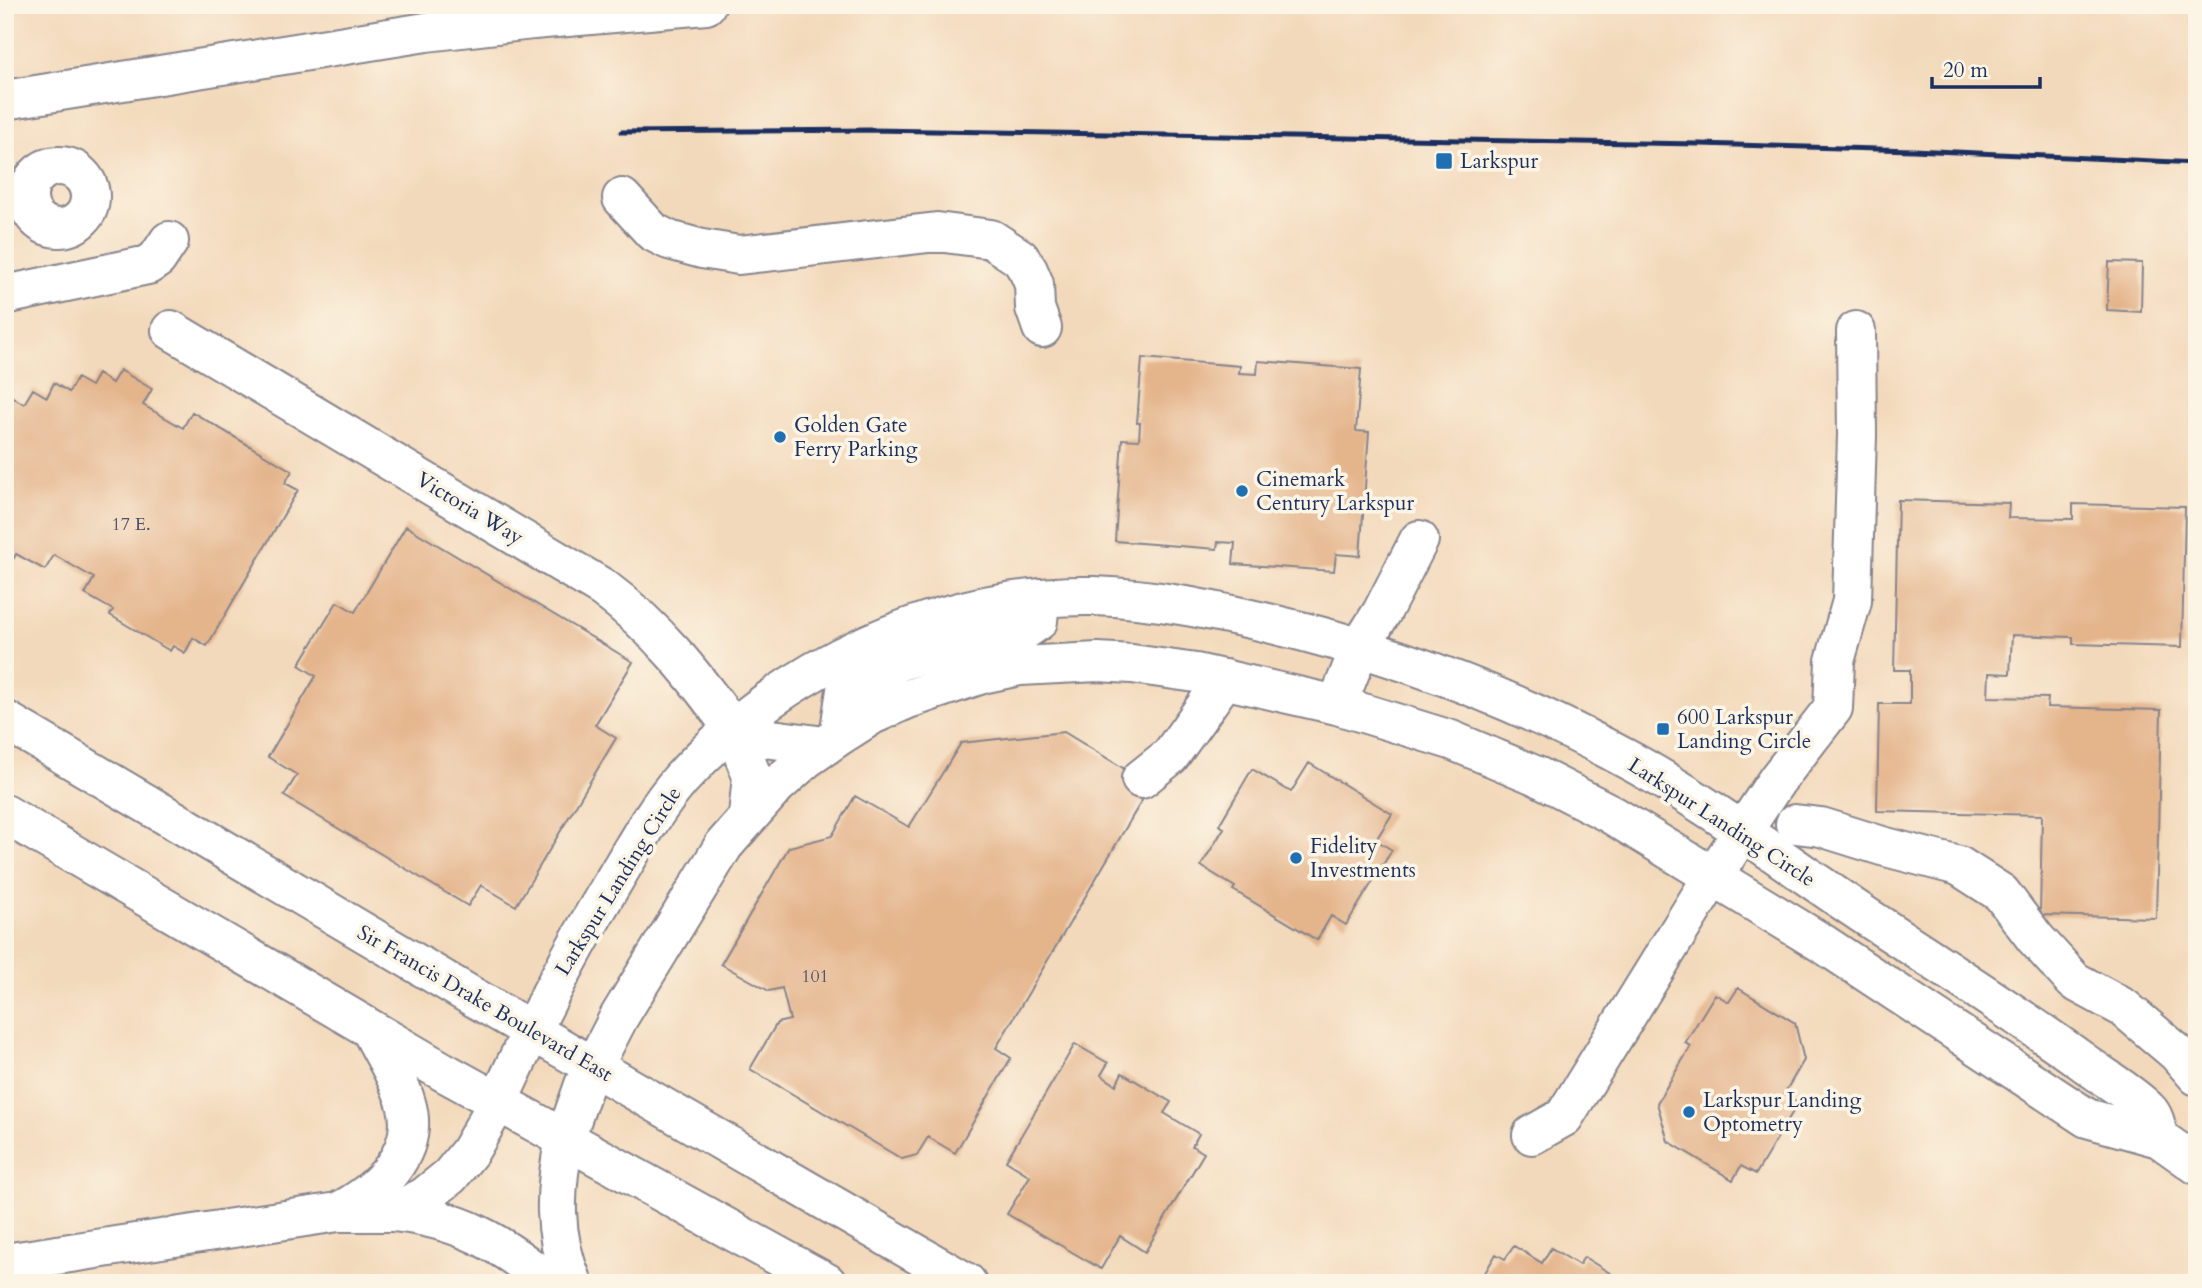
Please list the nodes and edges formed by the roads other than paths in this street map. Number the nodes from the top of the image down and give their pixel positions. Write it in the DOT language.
graph roads {
  1 [pos="706,5"];
  2 [pos="5,100"];
  3 [pos="622,198"];
  4 [pos="169,241"];
  5 [pos="5,295"];
  6 [pos="1042,328"];
  7 [pos="171,330"];
  8 [pos="1856,331"];
  9 [pos="1419,540"];
  10 [pos="1040,598"];
  11 [pos="1360,647"];
  12 [pos="1225,679"];
  13 [pos="1337,705"];
  14 [pos="5,720"];
  15 [pos="733,729"];
  16 [pos="832,741"];
  17 [pos="1141,779"];
  18 [pos="5,814"];
  19 [pos="748,816"];
  20 [pos="1795,824"];
  21 [pos="1743,832"];
  22 [pos="1713,876"];
  23 [pos="531,1029"];
  24 [pos="371,1030"];
  25 [pos="593,1065"];
  26 [pos="2197,1076"];
  27 [pos="498,1102"];
  28 [pos="1532,1135"];
  29 [pos="2159,1138"];
  30 [pos="565,1139"];
  31 [pos="2197,1166"];
  32 [pos="338,1212"];
  33 [pos="394,1212"];
  34 [pos="5,1263"];
  35 [pos="550,1283"];
  36 [pos="573,1283"];
  37 [pos="827,1283"];
  38 [pos="967,1283"];
  1 -- 2 [label="main road"];
  3 -- 6 [label="main road"];
  4 -- 5 [label="main road"];
  7 -- 15 [label="main road, Victoria Way"];
  8 -- 21 [label="main road"];
  9 -- 11 [label="main road"];
  10 -- 11 [label="main road, Larkspur Landing Circle"];
  10 -- 15 [label="main road, Larkspur Landing Circle"];
  10 -- 16 [label="main road"];
  11 -- 13 [label="main road"];
  11 -- 21 [label="main road, Larkspur Landing Circle"];
  12 -- 13 [label="main road, Larkspur Landing Circle"];
  12 -- 16 [label="main road, Larkspur Landing Circle"];
  12 -- 17 [label="main road"];
  13 -- 22 [label="main road, Larkspur Landing Circle"];
  14 -- 23 [label="main road, Sir Francis Drake Boulevard East"];
  15 -- 16 [label="main road"];
  15 -- 19 [label="main road, Victoria Way"];
  15 -- 23 [label="main road, Larkspur Landing Circle"];
  16 -- 19 [label="main road, Larkspur Landing Circle"];
  18 -- 24 [label="main road"];
  19 -- 25 [label="main road, Larkspur Landing Circle"];
  20 -- 26 [label="main road"];
  21 -- 22 [label="main road"];
  21 -- 29 [label="main road, Larkspur Landing Circle"];
  22 -- 28 [label="main road"];
  22 -- 29 [label="main road, Larkspur Landing Circle"];
  23 -- 25 [label="main road, Sir Francis Drake Boulevard East"];
  23 -- 27 [label="main road, Larkspur Landing Circle"];
  24 -- 27 [label="main road"];
  24 -- 32 [label="main road"];
  25 -- 30 [label="main road, Larkspur Landing Circle"];
  25 -- 38 [label="main road, Sir Francis Drake Boulevard East"];
  27 -- 30 [label="main road"];
  27 -- 33 [label="main road, Larkspur Landing Circle"];
  29 -- 31 [label="main road, Larkspur Landing Circle"];
  30 -- 36 [label="main road, Larkspur Landing Circle"];
  30 -- 37 [label="main road"];
  32 -- 33 [label="main road"];
  32 -- 34 [label="main road"];
  33 -- 35 [label="main road"];
}
